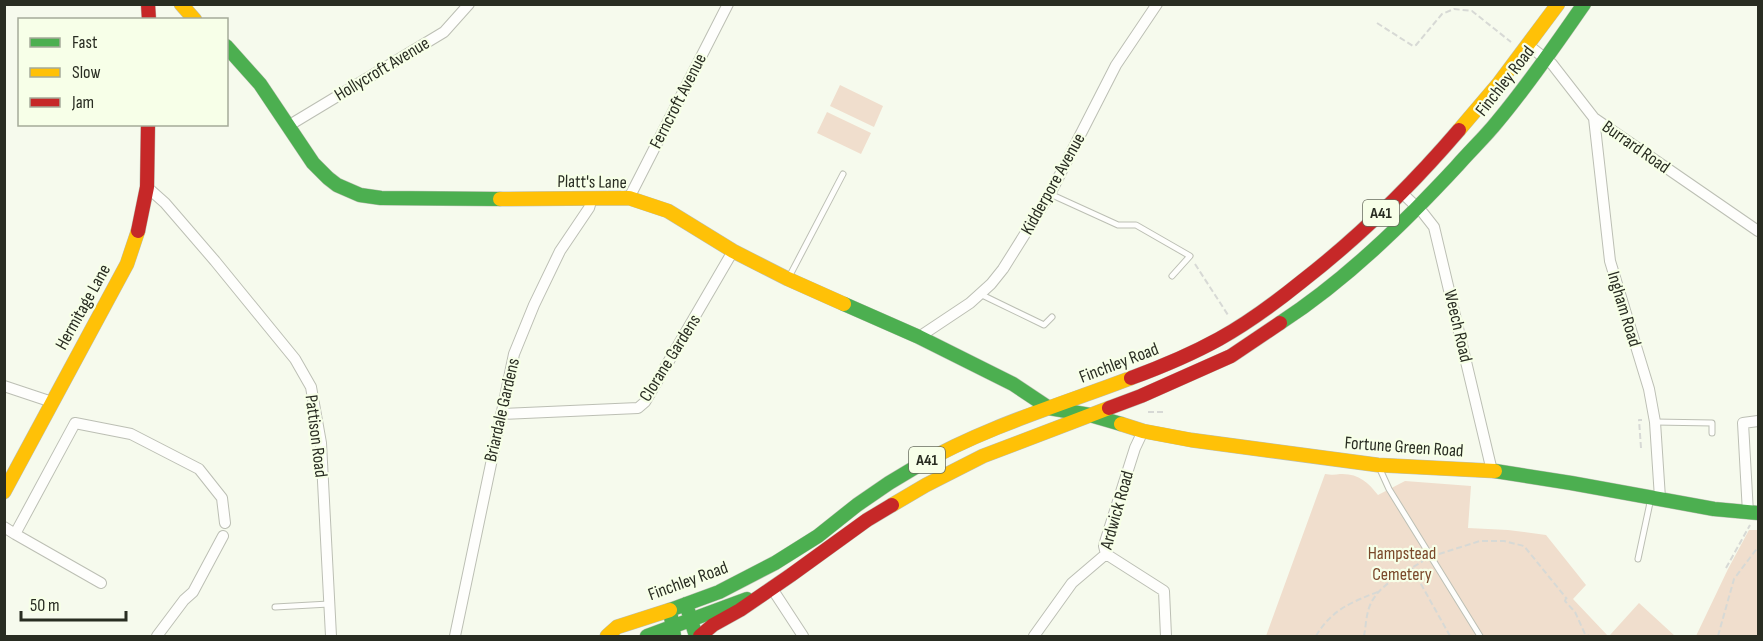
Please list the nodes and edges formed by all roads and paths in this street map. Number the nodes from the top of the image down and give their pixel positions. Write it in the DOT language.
graph roads {
  1 [pos="181,4"];
  2 [pos="469,4"];
  3 [pos="728,4"];
  4 [pos="1157,4"];
  5 [pos="1558,4"];
  6 [pos="1584,4"];
  7 [pos="193,18"];
  8 [pos="1377,23"];
  9 [pos="228,48"];
  10 [pos="1526,49"];
  11 [pos="1545,60"];
  12 [pos="1594,118"];
  13 [pos="148,126"];
  14 [pos="288,126"];
  15 [pos="843,174"];
  16 [pos="147,187"];
  17 [pos="1402,193"];
  18 [pos="1050,194"];
  19 [pos="592,198"];
  20 [pos="629,198"];
  21 [pos="1418,208"];
  22 [pos="1758,231"];
  23 [pos="733,251"];
  24 [pos="1198,268"];
  25 [pos="1172,276"];
  26 [pos="788,279"];
  27 [pos="980,294"];
  28 [pos="1052,316"];
  29 [pos="1229,317"];
  30 [pos="919,337"];
  31 [pos="4,386"];
  32 [pos="52,402"];
  33 [pos="1049,408"];
  34 [pos="501,414"];
  35 [pos="1090,415"];
  36 [pos="1758,421"];
  37 [pos="1655,422"];
  38 [pos="1143,431"];
  39 [pos="1712,433"];
  40 [pos="1645,448"];
  41 [pos="1639,449"];
  42 [pos="1378,465"];
  43 [pos="1492,471"];
  44 [pos="4,492"];
  45 [pos="1656,497"];
  46 [pos="1755,513"];
  47 [pos="225,523"];
  48 [pos="4,527"];
  49 [pos="15,534"];
  50 [pos="223,536"];
  51 [pos="1524,546"];
  52 [pos="1758,548"];
  53 [pos="1106,554"];
  54 [pos="1638,559"];
  55 [pos="1412,568"];
  56 [pos="1726,568"];
  57 [pos="101,583"];
  58 [pos="1382,590"];
  59 [pos="765,591"];
  60 [pos="329,604"];
  61 [pos="686,604"];
  62 [pos="275,606"];
  63 [pos="670,610"];
  64 [pos="692,620"];
  65 [pos="674,632"];
  66 [pos="156,636"];
  67 [pos="331,636"];
  68 [pos="455,636"];
  69 [pos="608,636"];
  70 [pos="646,636"];
  71 [pos="698,636"];
  72 [pos="803,636"];
  73 [pos="1034,636"];
  74 [pos="1166,636"];
  75 [pos="1316,636"];
  76 [pos="1450,636"];
  77 [pos="1480,636"];
  78 [pos="1589,636"];
  79 [pos="1718,636"];
  1 -- 7 [label="main road"];
  2 -- 14 [label="street, Hollycroft Avenue"];
  3 -- 20 [label="street, Ferncroft Avenue"];
  4 -- 18 [label="street, Kidderpore Avenue"];
  5 -- 10 [label="main road, Finchley Road / A41"];
  6 -- 11 [label="main road, Finchley Road / A41"];
  8 -- 10 [label="path"];
  9 -- 14 [label="main road, Platt's Lane"];
  10 -- 11 [label="street, Burrard Road"];
  10 -- 17 [label="main road, Finchley Road / A41"];
  11 -- 12 [label="street, Burrard Road"];
  11 -- 21 [label="main road, Finchley Road / A41"];
  12 -- 22 [label="street, Burrard Road"];
  12 -- 37 [label="street, Ingham Road"];
  13 -- 16 [label="main road, Hermitage Lane"];
  14 -- 19 [label="main road, Platt's Lane"];
  15 -- 26 [label="lane"];
  16 -- 32 [label="main road, Hermitage Lane"];
  16 -- 60 [label="street, Pattison Road"];
  17 -- 21 [label="street, Weech Road"];
  17 -- 33 [label="main road, Finchley Road / A41"];
  18 -- 25 [label="lane"];
  18 -- 27 [label="street, Kidderpore Avenue"];
  19 -- 20 [label="main road, Platt's Lane"];
  19 -- 34 [label="street, Briardale Gardens"];
  20 -- 23 [label="main road, Platt's Lane"];
  21 -- 35 [label="main road, Finchley Road / A41"];
  21 -- 43 [label="street, Weech Road"];
  23 -- 26 [label="main road, Platt's Lane"];
  23 -- 34 [label="street, Clorane Gardens"];
  24 -- 29 [label="path"];
  26 -- 30 [label="main road, Platt's Lane"];
  27 -- 28 [label="lane"];
  27 -- 30 [label="street, Kidderpore Avenue"];
  30 -- 33 [label="main road, Platt's Lane"];
  31 -- 32 [label="street"];
  32 -- 44 [label="main road, Hermitage Lane"];
  33 -- 35 [label="main road, Fortune Green Road"];
  33 -- 61 [label="main road, Finchley Road / A41"];
  34 -- 68 [label="street, Briardale Gardens"];
  35 -- 38 [label="main road, Fortune Green Road"];
  35 -- 59 [label="main road, Finchley Road / A41"];
  36 -- 46 [label="street"];
  37 -- 39 [label="lane"];
  37 -- 45 [label="street, Ingham Road"];
  38 -- 42 [label="main road, Fortune Green Road"];
  38 -- 53 [label="street, Ardwick Road"];
  40 -- 41 [label="path"];
  42 -- 43 [label="main road, Fortune Green Road"];
  42 -- 77 [label="lane"];
  43 -- 45 [label="main road, Fortune Green Road"];
  45 -- 46 [label="main road, Fortune Green Road"];
  45 -- 54 [label="lane"];
  46 -- 56 [label="path"];
  47 -- 49 [label="street"];
  48 -- 49 [label="street"];
  49 -- 57 [label="street"];
  50 -- 66 [label="street"];
  51 -- 78 [label="path"];
  52 -- 79 [label="path"];
  53 -- 73 [label="street, Ardwick Road"];
  53 -- 74 [label="street"];
  55 -- 76 [label="path"];
  58 -- 75 [label="path"];
  59 -- 64 [label="main road, Finchley Road"];
  59 -- 71 [label="main road, A41"];
  59 -- 72 [label="street"];
  60 -- 62 [label="lane"];
  60 -- 67 [label="street, Pattison Road"];
  61 -- 63 [label="main road, Finchley Road / A41"];
  61 -- 64 [label="main road"];
  63 -- 65 [label="main road"];
  63 -- 69 [label="main road, Finchley Road"];
  64 -- 65 [label="main road, Finchley Road"];
  64 -- 71 [label="main road"];
  65 -- 70 [label="main road, Finchley Road"];
}
